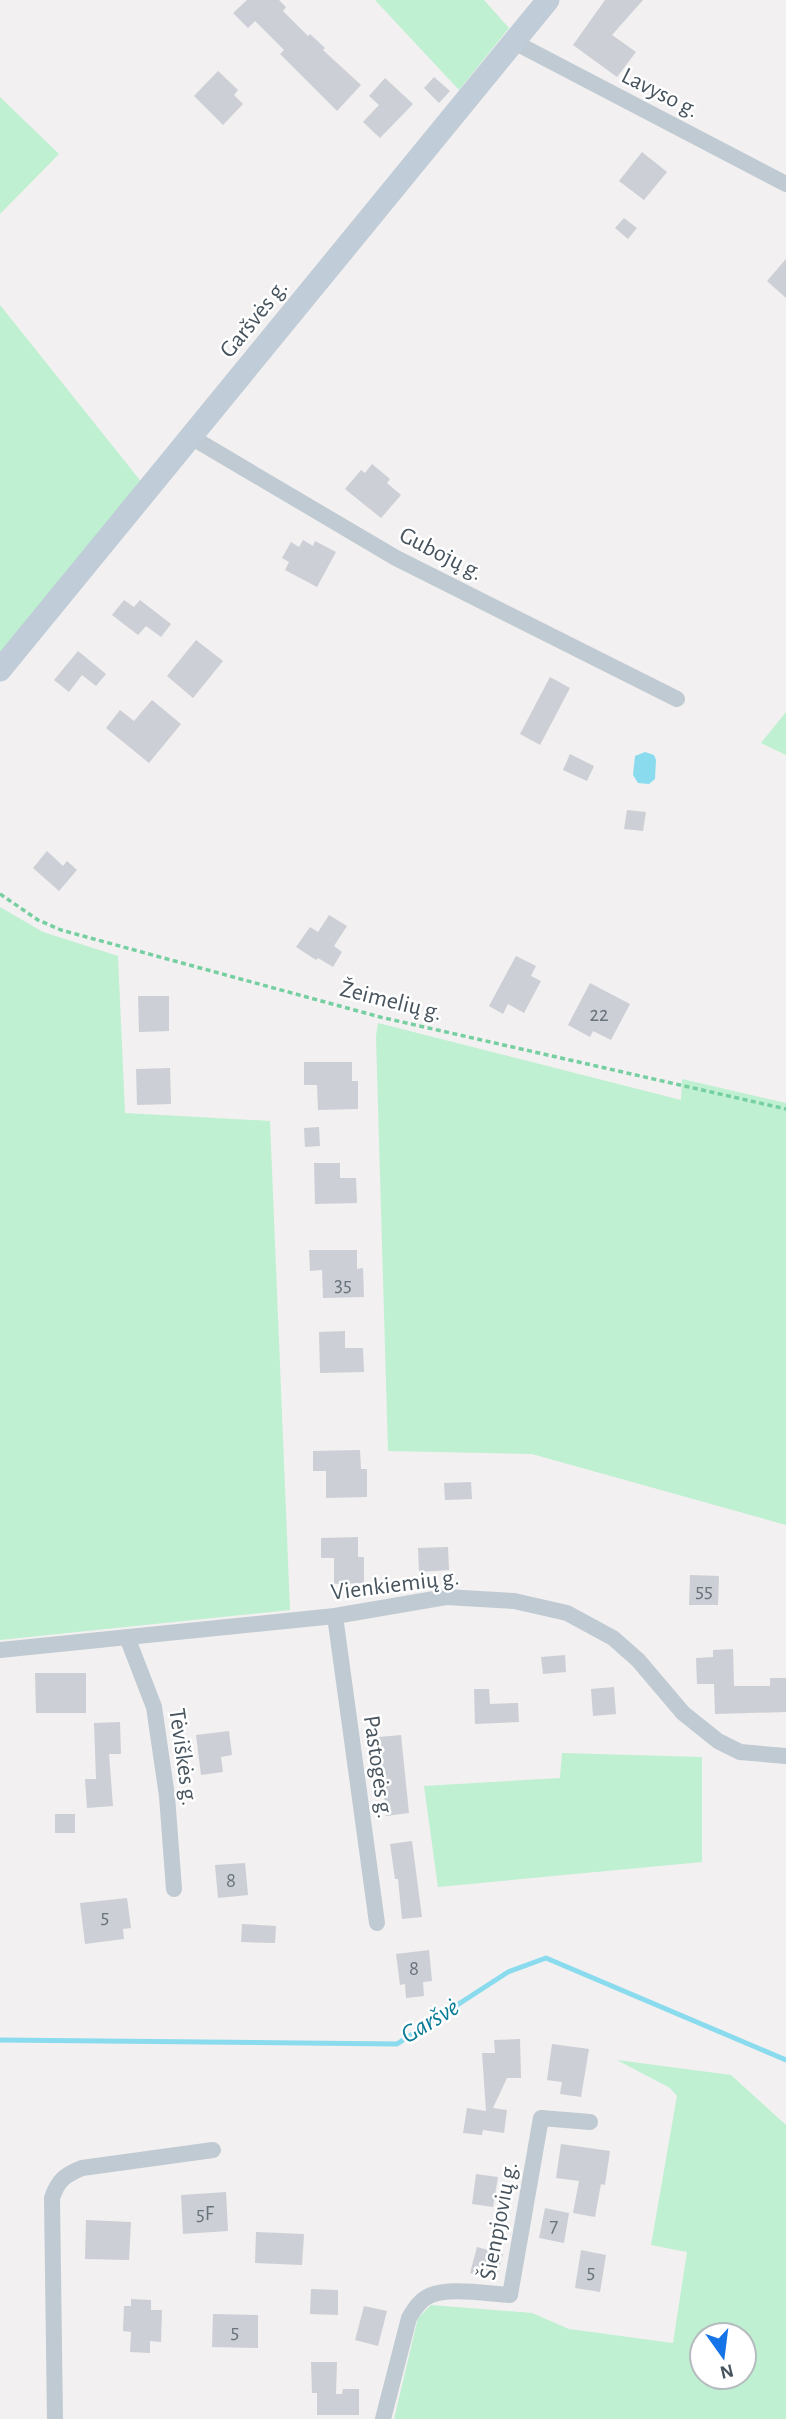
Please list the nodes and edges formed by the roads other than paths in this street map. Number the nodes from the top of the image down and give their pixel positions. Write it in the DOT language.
graph roads {
  1 [pos="548,0"];
  2 [pos="514,42"];
  3 [pos="786,184"];
  4 [pos="191,437"];
  5 [pos="0,670"];
  6 [pos="677,699"];
  7 [pos="334,1616"];
  8 [pos="127,1637"];
  9 [pos="0,1650"];
  10 [pos="786,1756"];
  11 [pos="174,1889"];
  12 [pos="377,1923"];
  13 [pos="590,2122"];
  14 [pos="213,2150"];
  15 [pos="55,2419"];
  16 [pos="383,2419"];
  1 -- 2 [label="main road, Garšvės g."];
  2 -- 3 [label="street, Lavyso g."];
  2 -- 4 [label="main road, Garšvės g."];
  4 -- 5 [label="main road, Garšvės g."];
  4 -- 6 [label="street, Gubojų g."];
  7 -- 8 [label="street, Vienkiemių g."];
  7 -- 10 [label="street, Vienkiemių g."];
  7 -- 12 [label="street, Pastogės g."];
  8 -- 9 [label="street, Vienkiemių g."];
  8 -- 11 [label="street, Tėviškės g."];
  13 -- 16 [label="street, Šienpjovių g."];
  14 -- 15 [label="street"];
}
